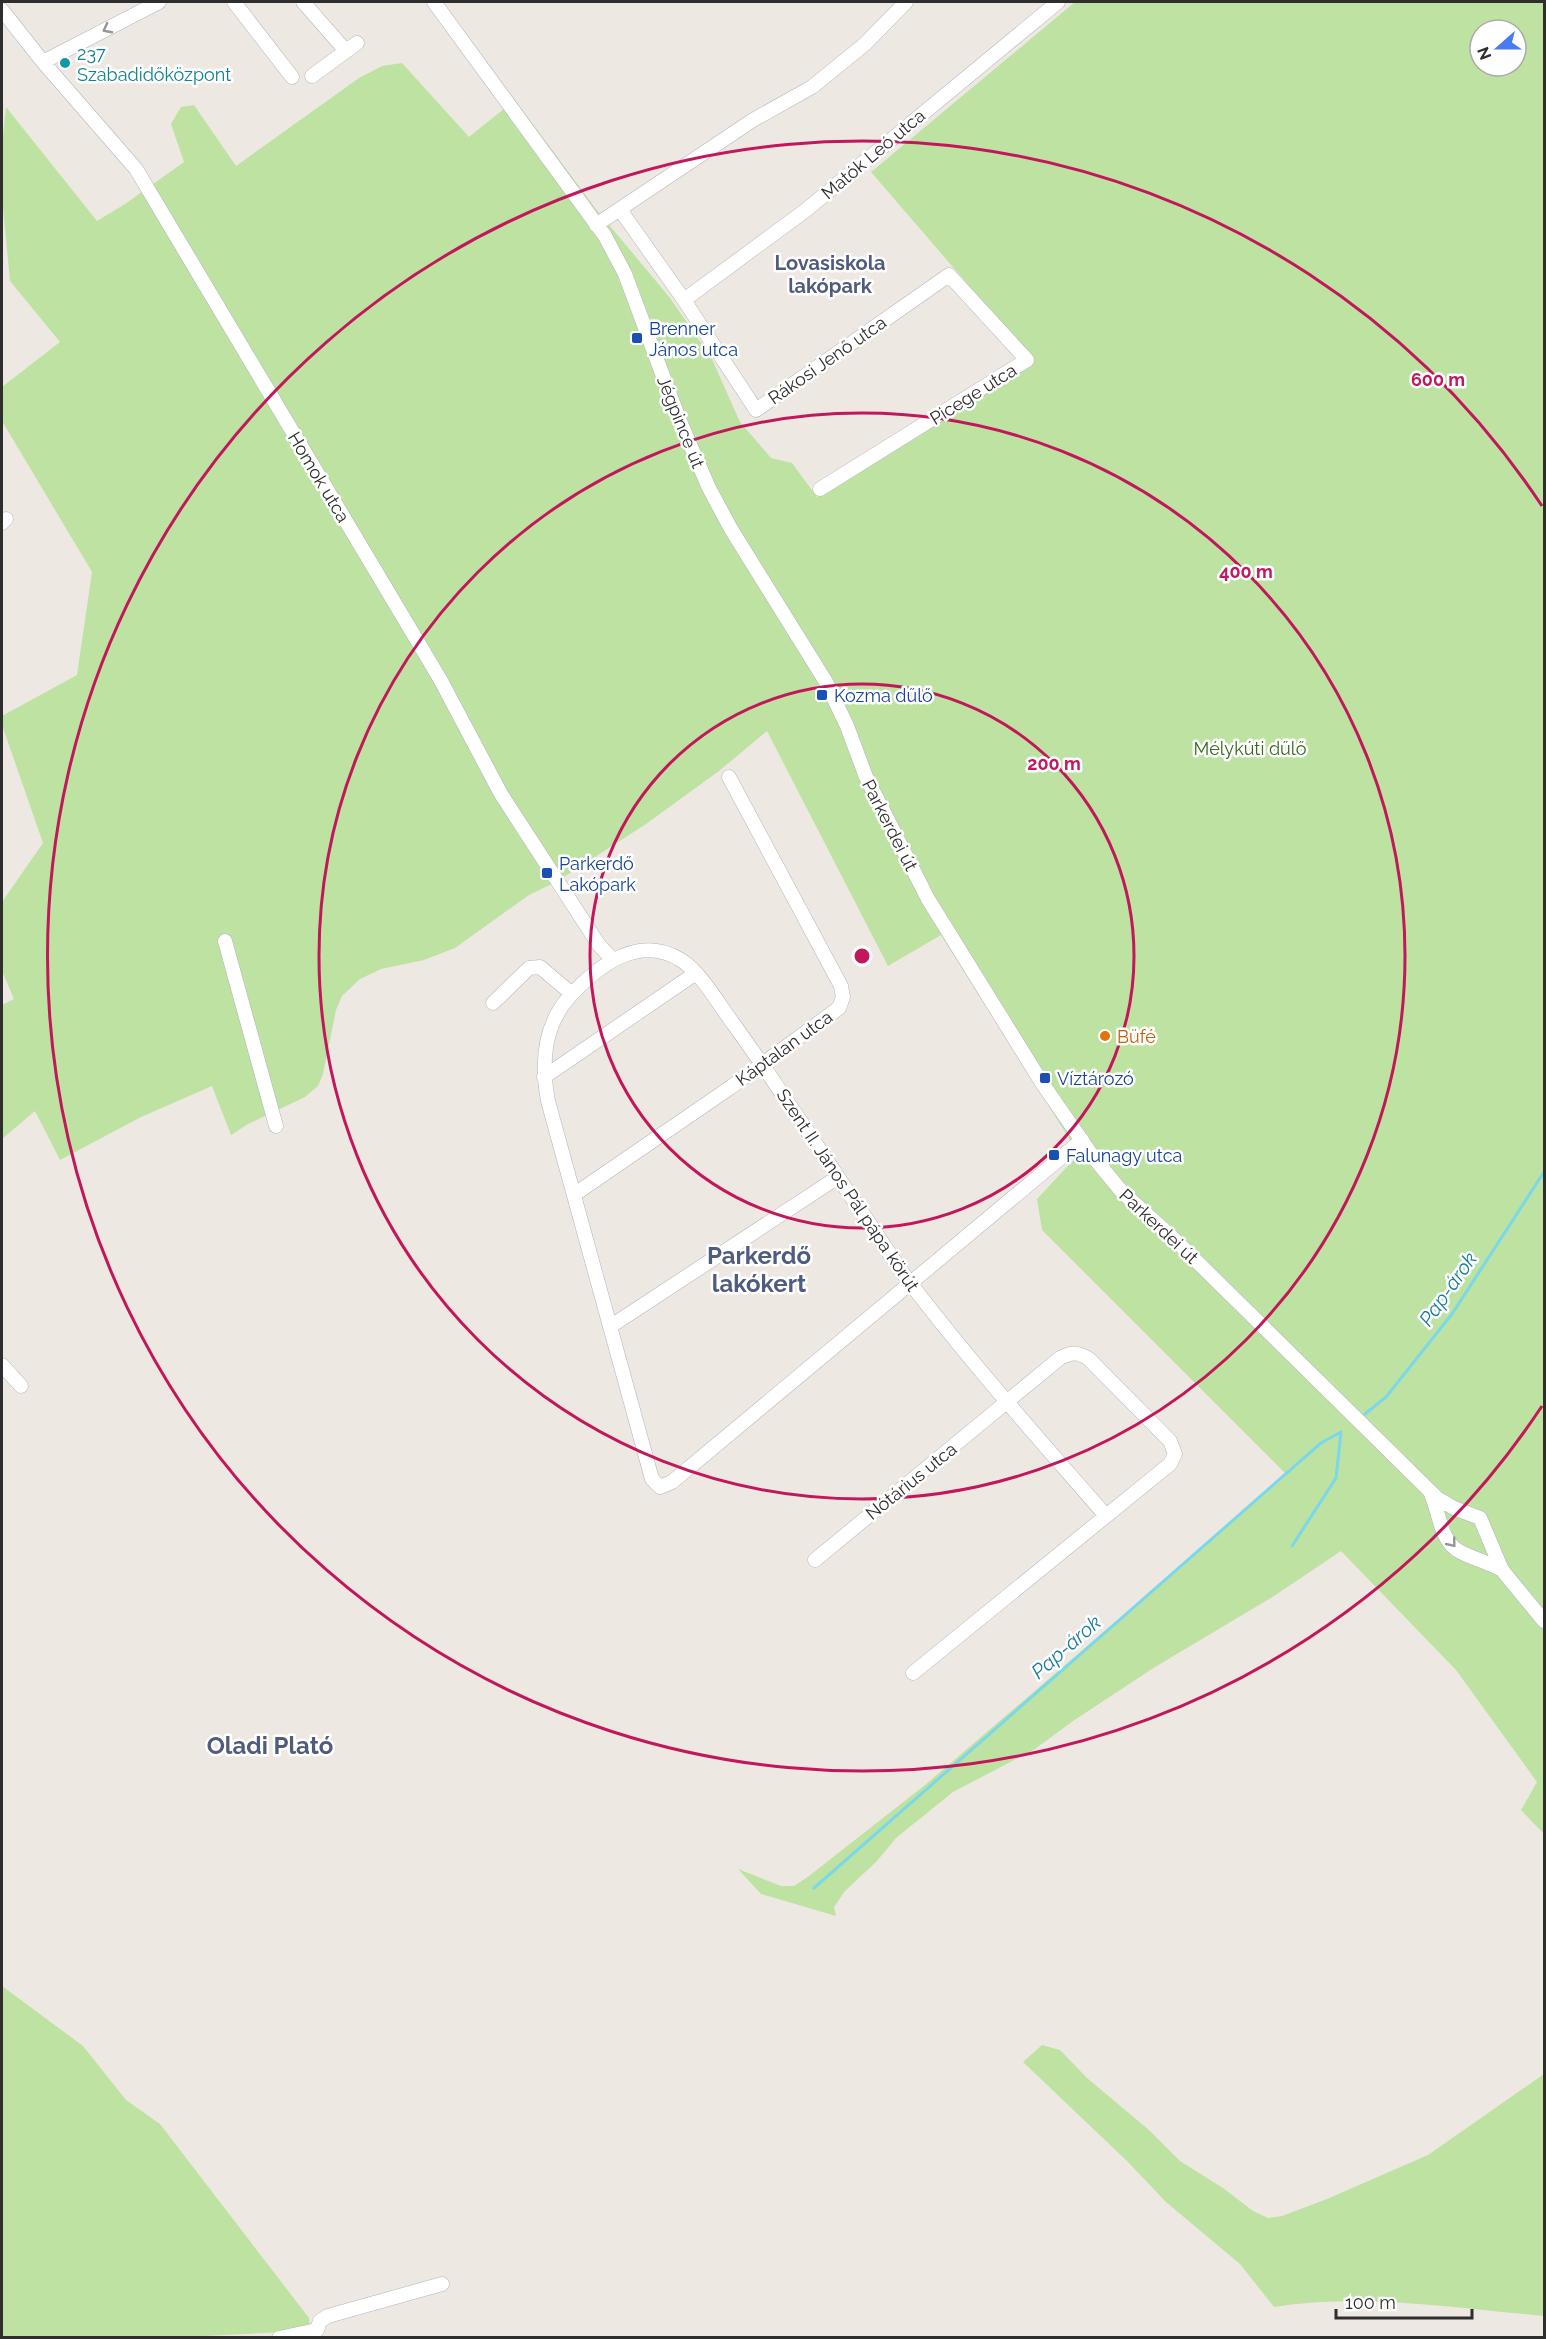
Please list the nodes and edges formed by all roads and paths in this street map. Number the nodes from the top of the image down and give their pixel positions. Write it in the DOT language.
graph roads {
  1 [pos="159,2"];
  2 [pos="234,2"];
  3 [pos="303,2"];
  4 [pos="434,2"];
  5 [pos="906,2"];
  6 [pos="1058,2"];
  7 [pos="2,10"];
  8 [pos="357,43"];
  9 [pos="346,51"];
  10 [pos="42,62"];
  11 [pos="312,76"];
  12 [pos="292,77"];
  13 [pos="621,211"];
  14 [pos="596,225"];
  15 [pos="949,275"];
  16 [pos="684,300"];
  17 [pos="820,489"];
  18 [pos="847,726"];
  19 [pos="729,777"];
  20 [pos="225,941"];
  21 [pos="613,960"];
  22 [pos="696,973"];
  23 [pos="572,994"];
  24 [pos="493,1003"];
  25 [pos="763,1065"];
  26 [pos="544,1077"];
  27 [pos="276,1126"];
  28 [pos="1082,1140"];
  29 [pos="838,1177"];
  30 [pos="575,1194"];
  31 [pos="910,1283"];
  32 [pos="610,1326"];
  33 [pos="2,1365"];
  34 [pos="21,1386"];
  35 [pos="1008,1403"];
  36 [pos="1430,1491"];
  37 [pos="1106,1516"];
  38 [pos="815,1560"];
  39 [pos="1502,1570"];
  40 [pos="1545,1621"];
  41 [pos="913,1673"];
  42 [pos="442,2284"];
  43 [pos="323,2334"];
  44 [pos="279,2337"];
  1 -- 10 [label="street, one-way"];
  2 -- 12 [label="street"];
  3 -- 9 [label="street"];
  4 -- 14 [label="street, Jégpince út"];
  5 -- 13 [label="street"];
  6 -- 16 [label="street, Matók Leó utca"];
  7 -- 10 [label="street, Homok utca"];
  8 -- 9 [label="street"];
  9 -- 11 [label="street"];
  10 -- 21 [label="street, Homok utca"];
  13 -- 14 [label="street"];
  13 -- 16 [label="street, Rákosi Jenő utca"];
  14 -- 18 [label="street, Jégpince út"];
  15 -- 16 [label="street, Rákosi Jenő utca"];
  15 -- 17 [label="street, Picege utca"];
  18 -- 28 [label="street, Parkerdei út"];
  19 -- 25 [label="street, Káptalan utca"];
  20 -- 27 [label="street"];
  21 -- 22 [label="street, Szent II. János Pál pápa körút"];
  21 -- 23 [label="street, Szent II. János Pál pápa körút"];
  22 -- 25 [label="street, Szent II. János Pál pápa körút"];
  22 -- 26 [label="street"];
  23 -- 24 [label="street"];
  23 -- 26 [label="street, Szent II. János Pál pápa körút"];
  25 -- 29 [label="street, Szent II. János Pál pápa körút"];
  25 -- 30 [label="street, Káptalan utca"];
  26 -- 30 [label="street, Szent II. János Pál pápa körút"];
  28 -- 31 [label="street"];
  28 -- 36 [label="street, Parkerdei út"];
  29 -- 31 [label="street, Szent II. János Pál pápa körút"];
  29 -- 32 [label="street"];
  30 -- 32 [label="street, Szent II. János Pál pápa körút"];
  31 -- 32 [label="street, Szent II. János Pál pápa körút"];
  31 -- 35 [label="street, Szent II. János Pál pápa körút"];
  33 -- 34 [label="street"];
  35 -- 37 [label="street, Szent II. János Pál pápa körút"];
  35 -- 37 [label="street"];
  35 -- 38 [label="street, Nótárius utca"];
  36 -- 39 [label="street, Parkerdei út"];
  36 -- 39 [label="street, Parkerdei út, one-way"];
  37 -- 41 [label="street"];
  39 -- 40 [label="street, Parkerdei út"];
  42 -- 43 [label="street"];
  43 -- 44 [label="street"];
}
